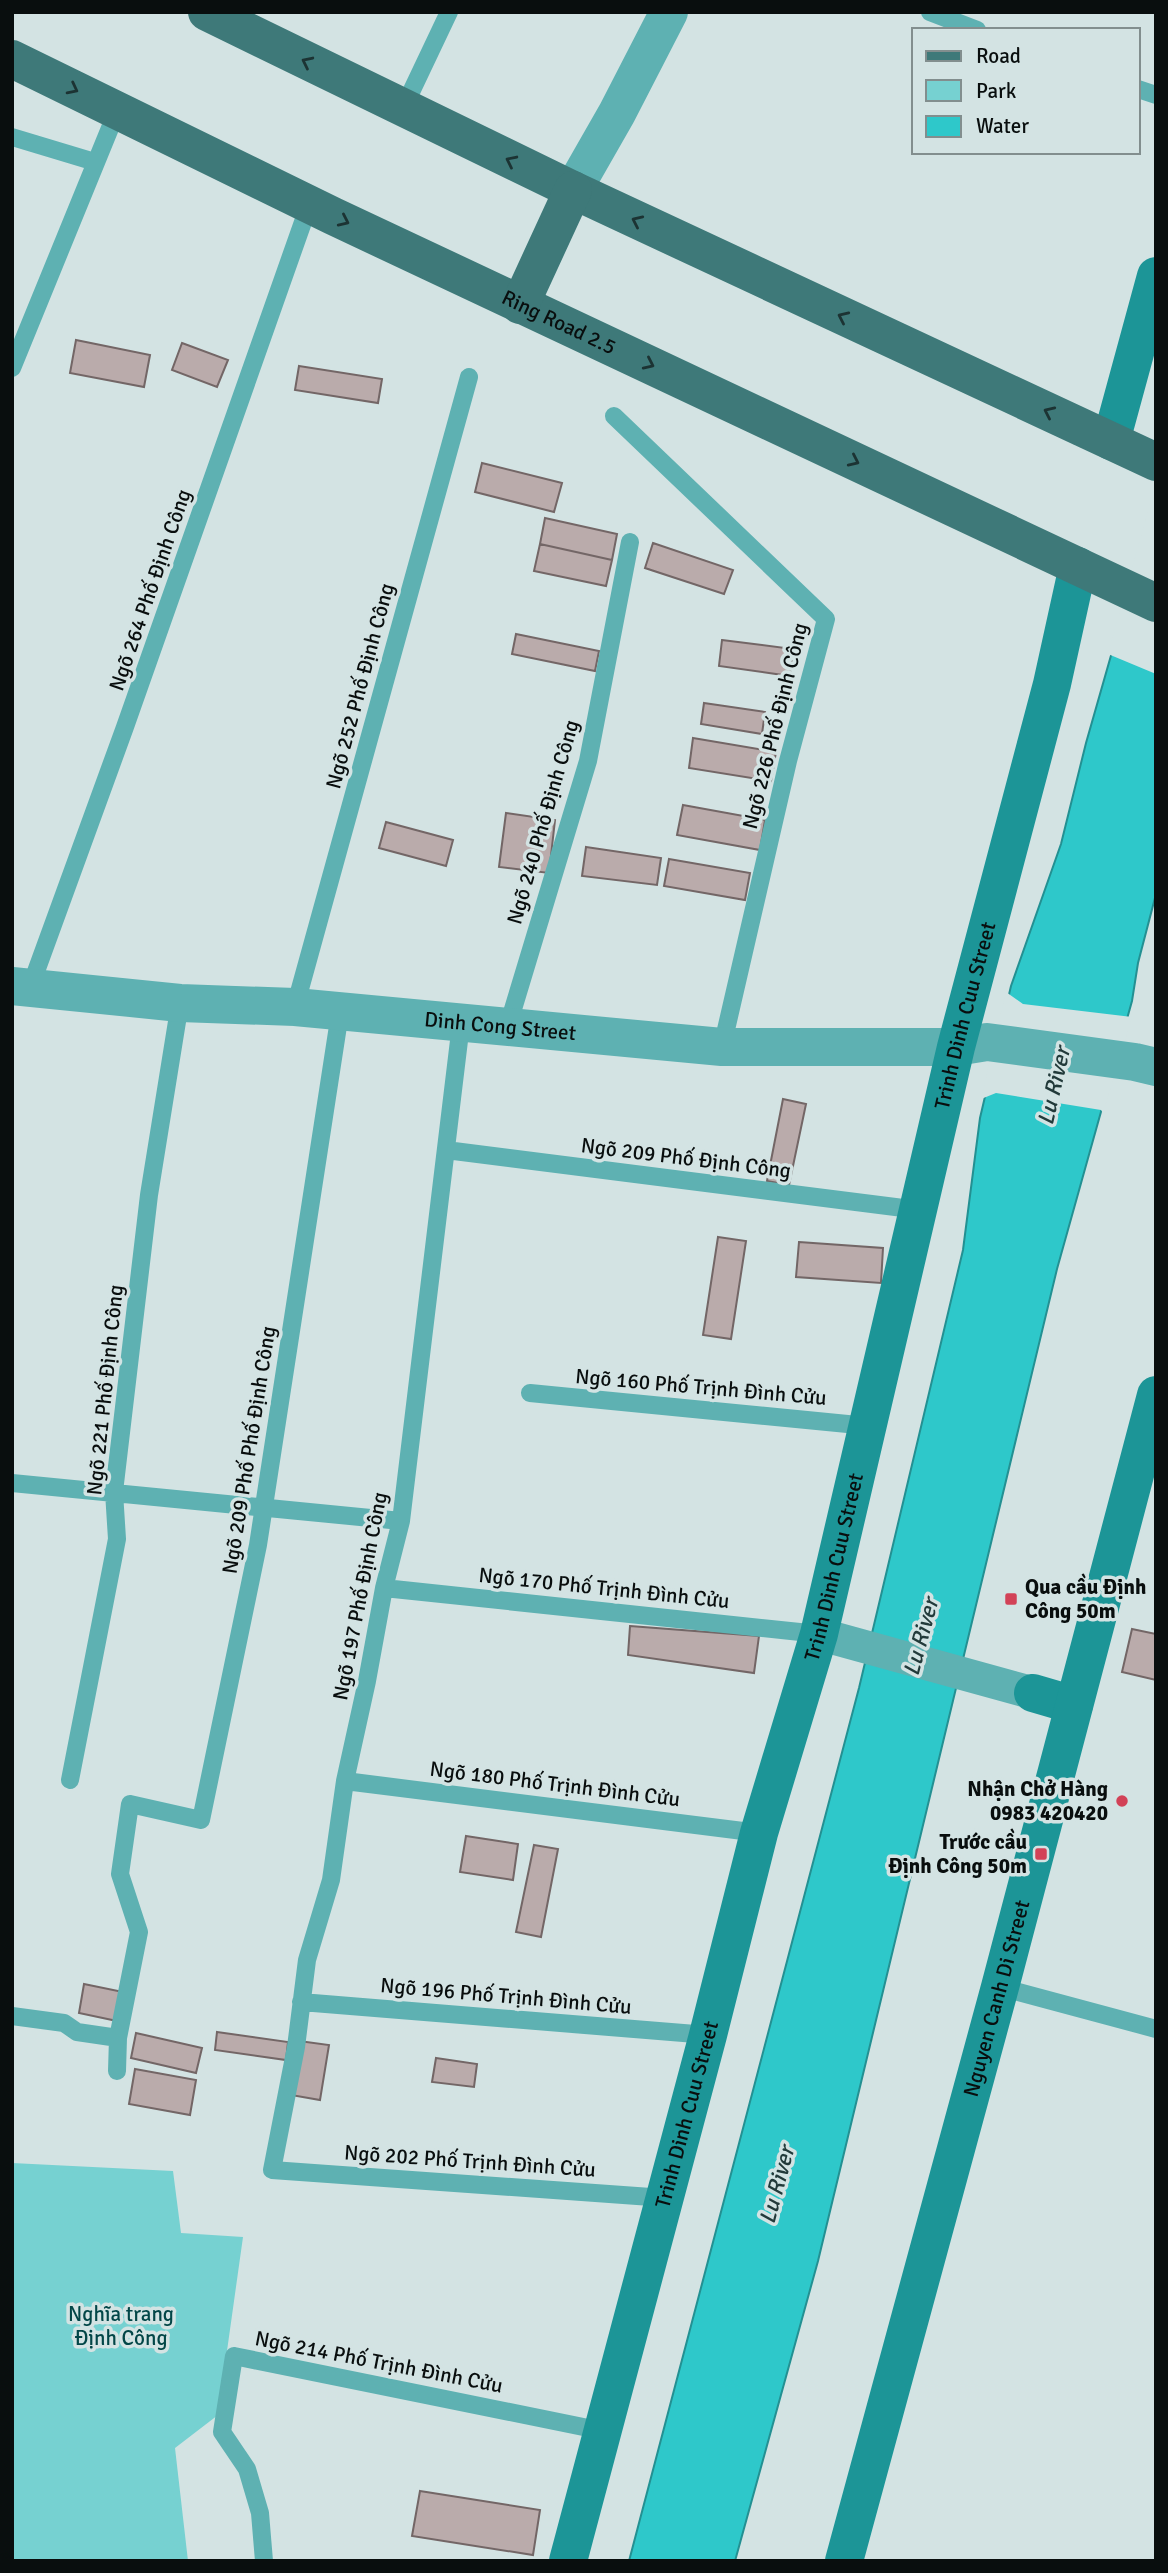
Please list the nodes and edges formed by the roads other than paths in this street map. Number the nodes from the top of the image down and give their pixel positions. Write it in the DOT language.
graph roads {
  1 [pos="207,12"];
  2 [pos="449,12"];
  3 [pos="669,12"];
  4 [pos="929,12"];
  5 [pos="972,28"];
  6 [pos="12,59"];
  7 [pos="403,109"];
  8 [pos="117,111"];
  9 [pos="12,136"];
  10 [pos="94,162"];
  11 [pos="573,190"];
  12 [pos="309,205"];
  13 [pos="1156,276"];
  14 [pos="520,305"];
  15 [pos="20,326"];
  16 [pos="12,368"];
  17 [pos="469,377"];
  18 [pos="614,416"];
  19 [pos="1136,453"];
  20 [pos="630,542"];
  21 [pos="1094,574"];
  22 [pos="1156,603"];
  23 [pos="21,987"];
  24 [pos="180,1003"];
  25 [pos="295,1007"];
  26 [pos="340,1013"];
  27 [pos="461,1024"];
  28 [pos="507,1029"];
  29 [pos="971,1044"];
  30 [pos="722,1048"];
  31 [pos="1145,1065"];
  32 [pos="446,1150"];
  33 [pos="919,1210"];
  34 [pos="530,1393"];
  35 [pos="1156,1395"];
  36 [pos="868,1426"];
  37 [pos="12,1483"];
  38 [pos="114,1492"];
  39 [pos="264,1507"];
  40 [pos="401,1521"];
  41 [pos="384,1588"];
  42 [pos="819,1634"];
  43 [pos="1033,1693"];
  44 [pos="1074,1705"];
  45 [pos="70,1780"];
  46 [pos="345,1781"];
  47 [pos="759,1833"];
  48 [pos="1000,1987"];
  49 [pos="300,2002"];
  50 [pos="12,2017"];
  51 [pos="1156,2029"];
  52 [pos="708,2035"];
  53 [pos="118,2038"];
  54 [pos="117,2071"];
  55 [pos="272,2170"];
  56 [pos="665,2198"];
  57 [pos="603,2431"];
  58 [pos="264,2561"];
  59 [pos="568,2561"];
  60 [pos="844,2561"];
  7 -- 1 [label="main road, one-way"];
  2 -- 7 [label="lane"];
  3 -- 11 [label="street"];
  4 -- 5 [label="lane"];
  6 -- 8 [label="main road, Ring Road 2.5, one-way"];
  11 -- 7 [label="main road, one-way"];
  8 -- 10 [label="lane"];
  8 -- 12 [label="main road, Ring Road 2.5"];
  9 -- 10 [label="lane"];
  10 -- 15 [label="lane"];
  11 -- 14 [label="main road"];
  19 -- 11 [label="main road, one-way"];
  12 -- 14 [label="main road, Ring Road 2.5, one-way"];
  12 -- 23 [label="lane, Ngõ 264 Phố Định Công"];
  13 -- 19 [label="main road"];
  14 -- 21 [label="main road, Ring Road 2.5, one-way"];
  15 -- 16 [label="lane"];
  17 -- 25 [label="lane, Ngõ 252 Phố Định Công"];
  18 -- 30 [label="lane, Ngõ 226 Phố Định Công"];
  20 -- 28 [label="lane, Ngõ 240 Phố Định Công"];
  21 -- 22 [label="main road, Ring Road 2.5"];
  21 -- 29 [label="main road, Trinh Dinh Cuu Street"];
  23 -- 24 [label="street, Dinh Cong Street"];
  24 -- 25 [label="street, Dinh Cong Street"];
  24 -- 38 [label="lane, Ngõ 221 Phố Định Công"];
  25 -- 26 [label="street, Dinh Cong Street"];
  26 -- 27 [label="street, Dinh Cong Street"];
  26 -- 39 [label="lane, Ngõ 209 Phố Phố Định Công"];
  27 -- 28 [label="street, Dinh Cong Street"];
  27 -- 32 [label="lane, Ngõ 197 Phố Định Công"];
  28 -- 30 [label="street, Dinh Cong Street"];
  29 -- 30 [label="street, Dinh Cong Street"];
  29 -- 31 [label="street, Dinh Cong Street"];
  29 -- 33 [label="main road, Trinh Dinh Cuu Street"];
  32 -- 33 [label="lane, Ngõ 209 Phố Định Công"];
  32 -- 40 [label="lane, Ngõ 197 Phố Định Công"];
  33 -- 36 [label="main road, Trinh Dinh Cuu Street"];
  34 -- 36 [label="lane, Ngõ 160 Phố Trịnh Đình Cửu"];
  35 -- 44 [label="main road, Nguyen Canh Di Street"];
  36 -- 42 [label="main road, Trinh Dinh Cuu Street"];
  37 -- 38 [label="lane"];
  38 -- 39 [label="lane"];
  38 -- 45 [label="lane, Ngõ 221 Phố Định Công"];
  39 -- 40 [label="lane"];
  39 -- 53 [label="lane, Ngõ 209 Phố Phố Định Công"];
  40 -- 41 [label="lane, Ngõ 197 Phố Định Công"];
  41 -- 42 [label="lane, Ngõ 170 Phố Trịnh Đình Cửu"];
  41 -- 46 [label="lane, Ngõ 197 Phố Định Công"];
  42 -- 43 [label="street"];
  42 -- 47 [label="main road, Trinh Dinh Cuu Street"];
  43 -- 44 [label="main road"];
  44 -- 48 [label="main road, Nguyen Canh Di Street"];
  46 -- 47 [label="lane, Ngõ 180 Phố Trịnh Đình Cửu"];
  46 -- 49 [label="lane, Ngõ 197 Phố Định Công"];
  47 -- 52 [label="main road, Trinh Dinh Cuu Street"];
  48 -- 51 [label="lane"];
  48 -- 60 [label="main road, Nguyen Canh Di Street"];
  49 -- 52 [label="lane, Ngõ 196 Phố Trịnh Đình Cửu"];
  49 -- 55 [label="lane, Ngõ 197 Phố Định Công"];
  50 -- 53 [label="lane"];
  52 -- 56 [label="main road, Trinh Dinh Cuu Street"];
  53 -- 54 [label="lane"];
  55 -- 56 [label="lane, Ngõ 202 Phố Trịnh Đình Cửu"];
  56 -- 57 [label="main road, Trinh Dinh Cuu Street"];
  57 -- 58 [label="lane, Ngõ 214 Phố Trịnh Đình Cửu"];
  57 -- 59 [label="main road, Trinh Dinh Cuu Street"];
}
